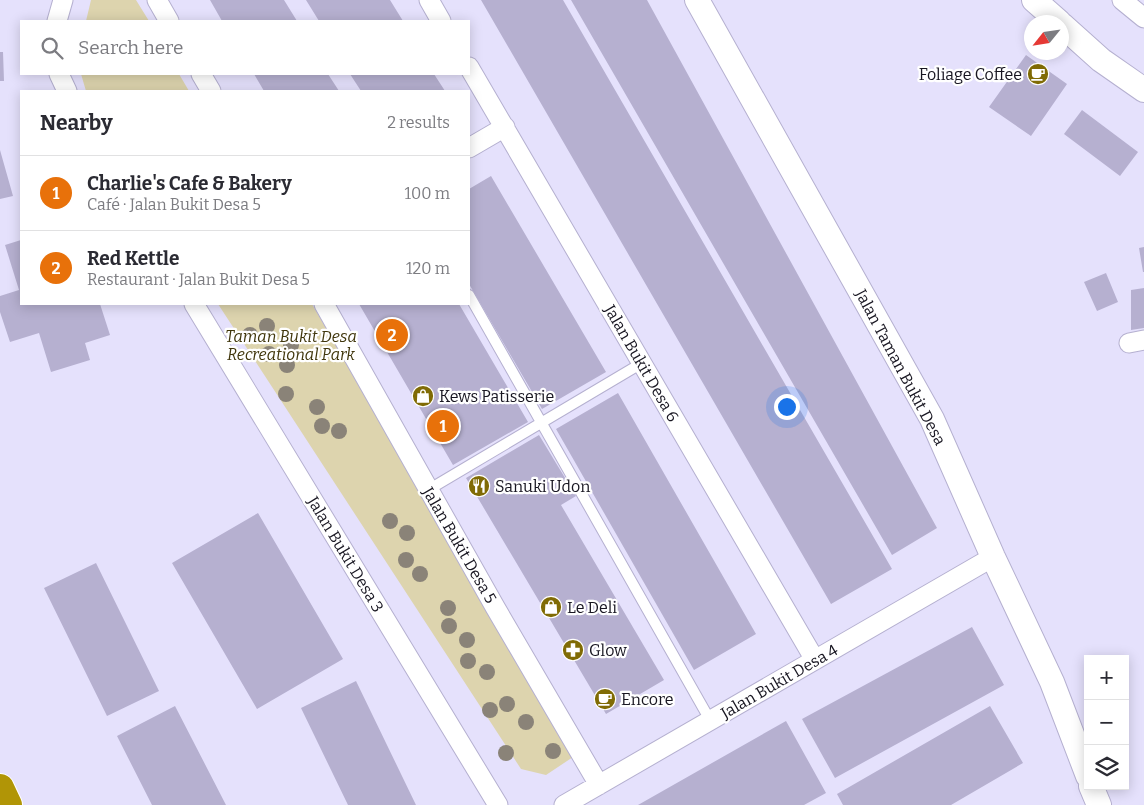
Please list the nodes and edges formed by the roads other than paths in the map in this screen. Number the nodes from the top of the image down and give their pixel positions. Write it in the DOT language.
graph roads {
  1 [pos="64,0"];
  2 [pos="156,0"];
  3 [pos="429,0"];
  4 [pos="697,0"];
  5 [pos="1034,0"];
  6 [pos="1122,0"];
  7 [pos="1050,15"];
  8 [pos="1144,18"];
  9 [pos="57,20"];
  10 [pos="168,20"];
  11 [pos="440,20"];
  12 [pos="1069,32"];
  13 [pos="470,69"];
  14 [pos="59,75"];
  15 [pos="202,75"];
  16 [pos="67,90"];
  17 [pos="210,90"];
  18 [pos="1144,90"];
  19 [pos="505,127"];
  20 [pos="470,147"];
  21 [pos="470,297"];
  22 [pos="195,305"];
  23 [pos="325,305"];
  24 [pos="642,362"];
  25 [pos="541,423"];
  26 [pos="428,490"];
  27 [pos="994,557"];
  28 [pos="815,660"];
  29 [pos="710,720"];
  30 [pos="1084,766"];
  31 [pos="599,785"];
  32 [pos="0,788"];
  33 [pos="1093,790"];
  34 [pos="8,805"];
  35 [pos="498,805"];
  36 [pos="564,805"];
  37 [pos="1099,805"];
  1 -- 9 [label="street"];
  2 -- 10 [label="street"];
  3 -- 11 [label="street"];
  4 -- 27 [label="street, Jalan Taman Bukit Desa"];
  5 -- 7 [label="street"];
  6 -- 8 [label="street"];
  12 -- 18 [label="street"];
  13 -- 19 [label="street, Jalan Bukit Desa 6"];
  14 -- 16 [label="street"];
  15 -- 17 [label="street"];
  19 -- 20 [label="street"];
  19 -- 24 [label="street, Jalan Bukit Desa 6"];
  21 -- 25 [label="lane"];
  22 -- 35 [label="street, Jalan Bukit Desa 3"];
  23 -- 26 [label="street, Jalan Bukit Desa 5"];
  24 -- 25 [label="lane"];
  24 -- 28 [label="street, Jalan Bukit Desa 6"];
  25 -- 26 [label="lane"];
  25 -- 29 [label="lane"];
  26 -- 31 [label="street, Jalan Bukit Desa 5"];
  27 -- 28 [label="street, Jalan Bukit Desa 4"];
  27 -- 30 [label="street, Jalan Taman Bukit Desa"];
  28 -- 29 [label="street, Jalan Bukit Desa 4"];
  29 -- 31 [label="street, Jalan Bukit Desa 4"];
  31 -- 36 [label="street, Jalan Bukit Desa 4"];
  32 -- 34 [label="highway"];
  33 -- 37 [label="street"];
}
